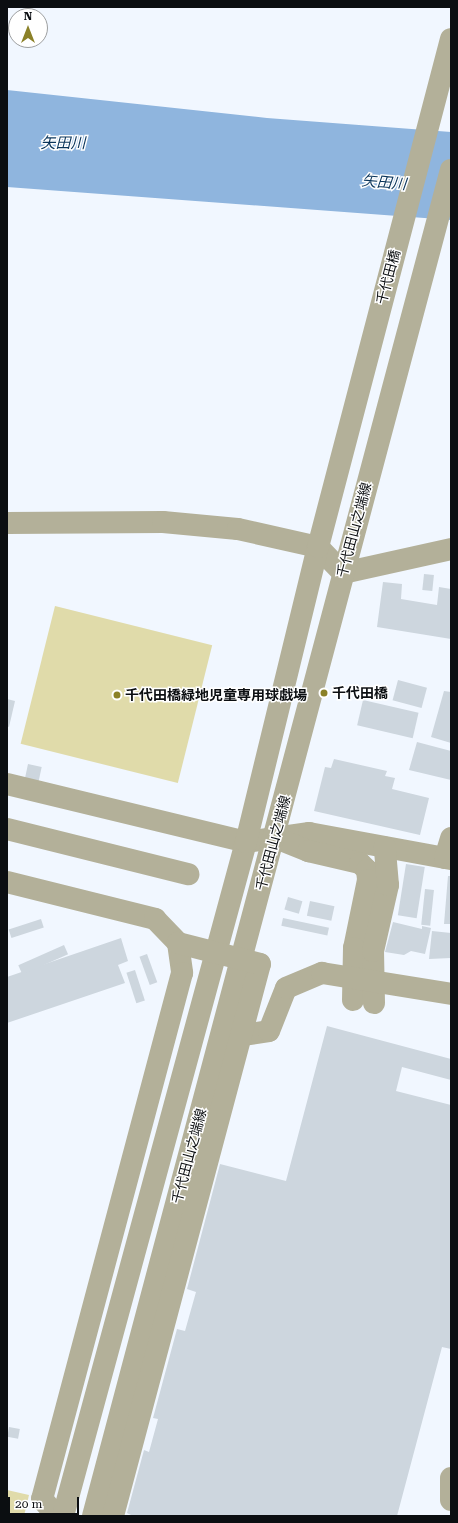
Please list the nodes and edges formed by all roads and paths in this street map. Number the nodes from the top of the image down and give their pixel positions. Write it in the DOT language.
graph roads {
  1 [pos="451,39"];
  2 [pos="451,170"];
  3 [pos="326,516"];
  4 [pos="7,523"];
  5 [pos="318,547"];
  6 [pos="451,549"];
  7 [pos="342,572"];
  8 [pos="7,784"];
  9 [pos="7,829"];
  10 [pos="275,837"];
  11 [pos="246,842"];
  12 [pos="385,847"];
  13 [pos="449,852"];
  14 [pos="188,874"];
  15 [pos="7,882"];
  16 [pos="178,943"];
  17 [pos="364,949"];
  18 [pos="451,994"];
  19 [pos="363,1002"];
  20 [pos="244,1035"];
  21 [pos="451,1478"];
  22 [pos="451,1500"];
  23 [pos="57,1516"];
  24 [pos="63,1516"];
  25 [pos="92,1516"];
  26 [pos="113,1516"];
  1 -- 3 [label="street, 千代田橋"];
  2 -- 7 [label="street, 千代田山之端線"];
  3 -- 5 [label="street, 千代田山之端線"];
  4 -- 5 [label="street"];
  5 -- 7 [label="street"];
  5 -- 11 [label="street, 千代田山之端線"];
  6 -- 7 [label="street"];
  7 -- 10 [label="street, 千代田山之端線"];
  8 -- 11 [label="street"];
  9 -- 14 [label="street"];
  10 -- 11 [label="street"];
  10 -- 12 [label="street"];
  10 -- 17 [label="street"];
  10 -- 25 [label="street, 千代田山之端線"];
  11 -- 24 [label="street, 千代田山之端線"];
  12 -- 13 [label="street"];
  12 -- 17 [label="street"];
  15 -- 16 [label="street"];
  16 -- 20 [label="street"];
  16 -- 23 [label="street"];
  17 -- 19 [label="street"];
  18 -- 20 [label="street"];
  20 -- 26 [label="street"];
  21 -- 22 [label="street"];
}
